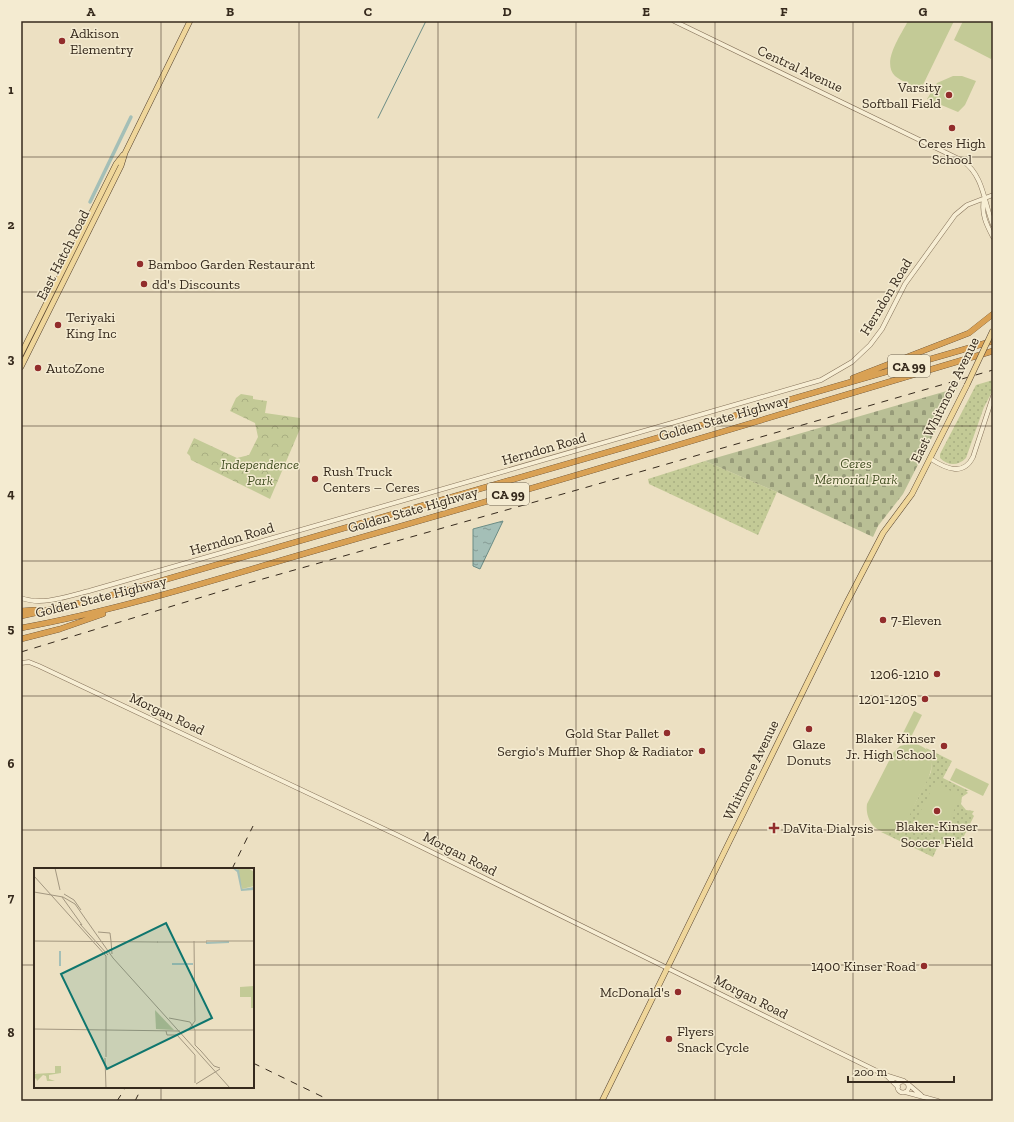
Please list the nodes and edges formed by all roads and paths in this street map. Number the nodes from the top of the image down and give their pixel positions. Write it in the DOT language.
graph roads {
  1 [pos="190,21"];
  2 [pos="674,21"];
  3 [pos="125,153"];
  4 [pos="993,195"];
  5 [pos="984,198"];
  6 [pos="993,225"];
  7 [pos="993,237"];
  8 [pos="993,314"];
  9 [pos="993,330"];
  10 [pos="993,341"];
  11 [pos="993,351"];
  12 [pos="21,354"];
  13 [pos="21,367"];
  14 [pos="824,389"];
  15 [pos="993,396"];
  16 [pos="931,459"];
  17 [pos="857,583"];
  18 [pos="21,598"];
  19 [pos="130,604"];
  20 [pos="53,610"];
  21 [pos="21,611"];
  22 [pos="21,616"];
  23 [pos="21,628"];
  24 [pos="21,639"];
  25 [pos="21,663"];
  26 [pos="668,968"];
  27 [pos="885,1074"];
  28 [pos="906,1083"];
  29 [pos="898,1087"];
  30 [pos="905,1092"];
  31 [pos="921,1096"];
  32 [pos="602,1101"];
  33 [pos="938,1101"];
  1 -- 3 [label="main road, East Hatch Road"];
  2 -- 5 [label="street, Central Avenue"];
  3 -- 12 [label="main road, East Hatch Road"];
  3 -- 13 [label="main road, East Hatch Road"];
  4 -- 5 [label="street, Herndon Road"];
  5 -- 6 [label="street"];
  5 -- 7 [label="street"];
  5 -- 18 [label="street, Herndon Road"];
  8 -- 14 [label="highway"];
  9 -- 16 [label="main road, East Whitmore Avenue, bridge"];
  10 -- 14 [label="highway, Golden State Highway / CA 99"];
  11 -- 19 [label="highway, Golden State Highway / CA 99"];
  14 -- 20 [label="highway, Golden State Highway / CA 99"];
  15 -- 16 [label="street"];
  16 -- 17 [label="main road, East Whitmore Avenue"];
  17 -- 26 [label="main road, Whitmore Avenue"];
  19 -- 23 [label="highway, Golden State Highway / CA 99"];
  19 -- 24 [label="highway"];
  20 -- 21 [label="highway"];
  20 -- 22 [label="highway, Golden State Highway / CA 99"];
  25 -- 26 [label="street, Morgan Road"];
  26 -- 27 [label="street, Morgan Road"];
  26 -- 32 [label="main road"];
  27 -- 28 [label="street, Morgan Road"];
  27 -- 29 [label="street, Morgan Road"];
  28 -- 29 [label="street"];
  28 -- 30 [label="street"];
  28 -- 31 [label="street, Morgan Road"];
  29 -- 30 [label="street"];
  30 -- 31 [label="street, Morgan Road"];
  31 -- 33 [label="street, Morgan Road"];
}
